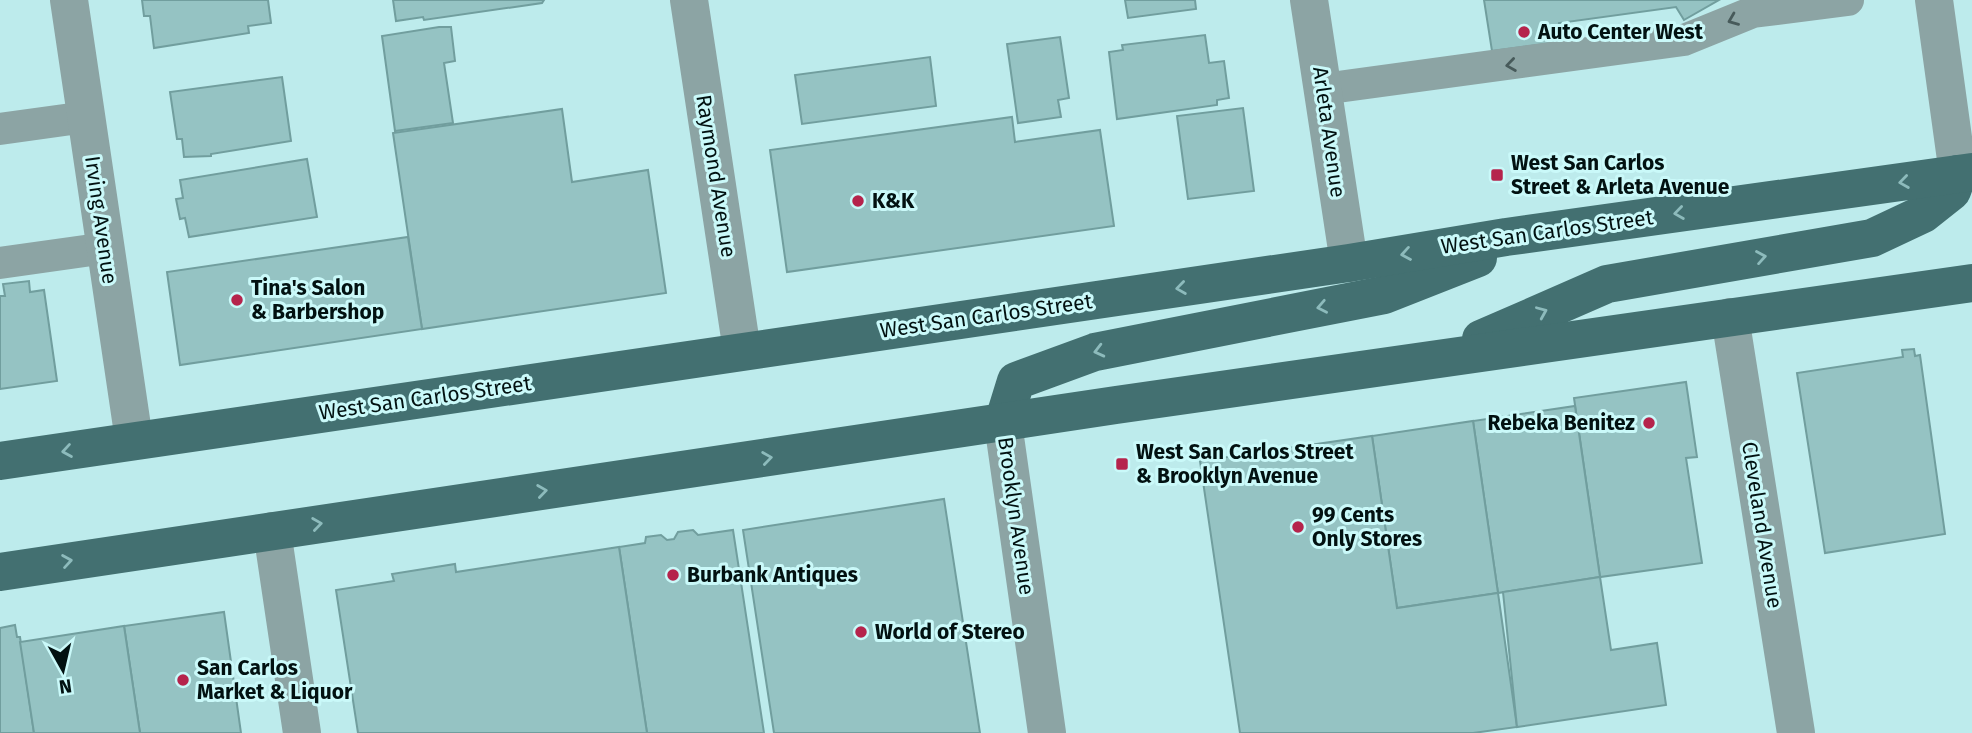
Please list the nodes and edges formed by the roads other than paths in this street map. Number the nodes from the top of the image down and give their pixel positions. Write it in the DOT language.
graph roads {
  1 [pos="69,0"];
  2 [pos="689,0"];
  3 [pos="1309,0"];
  4 [pos="1848,0"];
  5 [pos="1934,0"];
  6 [pos="1323,89"];
  7 [pos="86,117"];
  8 [pos="0,129"];
  9 [pos="1965,173"];
  10 [pos="1549,231"];
  11 [pos="106,248"];
  12 [pos="0,263"];
  13 [pos="1349,263"];
  14 [pos="1972,283"];
  15 [pos="1730,317"];
  16 [pos="742,351"];
  17 [pos="1434,359"];
  18 [pos="1003,423"];
  19 [pos="134,440"];
  20 [pos="0,461"];
  21 [pos="272,530"];
  22 [pos="0,572"];
  23 [pos="302,733"];
  24 [pos="1047,733"];
  25 [pos="1796,733"];
  1 -- 7 [label="street, Irving Avenue"];
  2 -- 16 [label="street, Raymond Avenue"];
  3 -- 6 [label="street, Arleta Avenue"];
  4 -- 6 [label="lane, one-way"];
  5 -- 9 [label="street"];
  6 -- 13 [label="street, Arleta Avenue"];
  7 -- 8 [label="lane"];
  7 -- 11 [label="street, Irving Avenue"];
  9 -- 10 [label="main road, West San Carlos Street, one-way"];
  17 -- 9 [label="main road, one-way"];
  10 -- 13 [label="main road, West San Carlos Street, one-way"];
  10 -- 18 [label="main road, one-way"];
  11 -- 12 [label="lane"];
  11 -- 19 [label="street, Irving Avenue"];
  13 -- 16 [label="main road, West San Carlos Street, one-way"];
  14 -- 15 [label="main road"];
  15 -- 17 [label="main road"];
  15 -- 25 [label="street, Cleveland Avenue"];
  16 -- 19 [label="main road, West San Carlos Street"];
  17 -- 18 [label="main road"];
  21 -- 18 [label="main road, one-way"];
  18 -- 24 [label="street, Brooklyn Avenue"];
  19 -- 20 [label="main road, West San Carlos Street, one-way"];
  22 -- 21 [label="main road, one-way"];
  21 -- 23 [label="street"];
}
